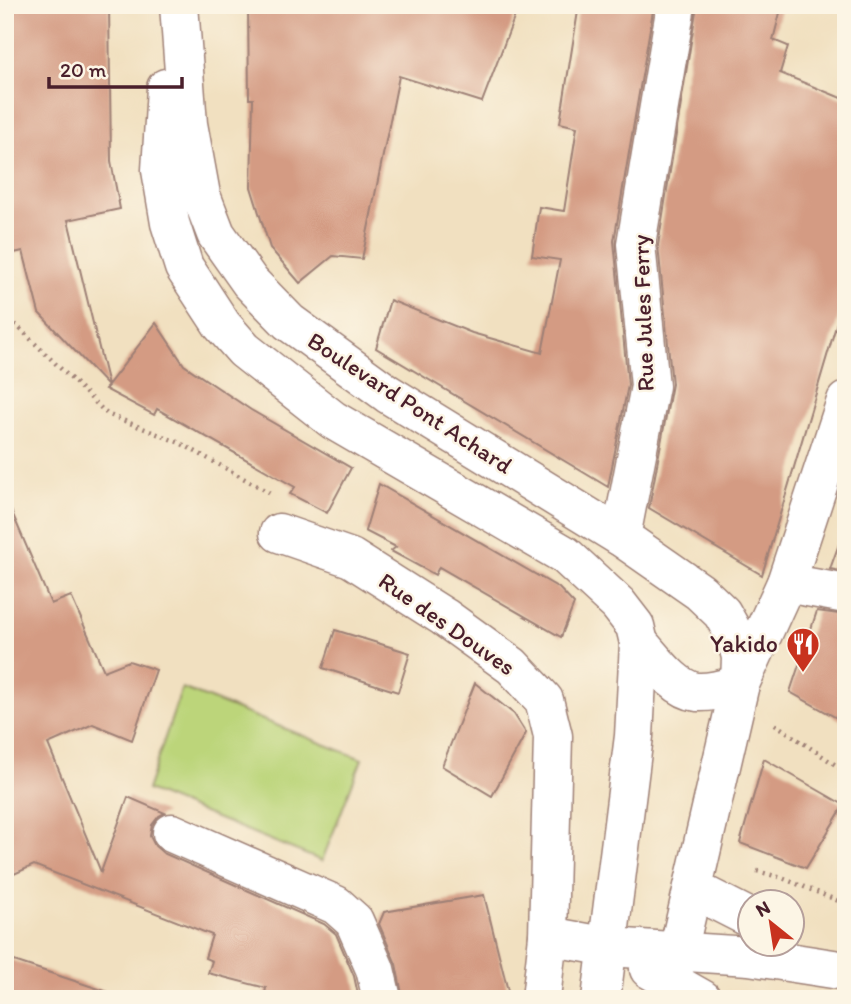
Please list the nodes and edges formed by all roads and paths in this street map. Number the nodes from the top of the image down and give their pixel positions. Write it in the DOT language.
graph roads {
  1 [pos="171,5"];
  2 [pos="179,5"];
  3 [pos="676,5"];
  4 [pos="5,314"];
  5 [pos="846,401"];
  6 [pos="279,533"];
  7 [pos="621,537"];
  8 [pos="786,583"];
  9 [pos="846,594"];
  10 [pos="639,643"];
  11 [pos="740,684"];
  12 [pos="775,723"];
  13 [pos="846,772"];
  14 [pos="172,833"];
  15 [pos="749,869"];
  16 [pos="692,889"];
  17 [pos="846,904"];
  18 [pos="736,911"];
  19 [pos="548,936"];
  20 [pos="609,947"];
  21 [pos="806,947"];
  22 [pos="846,969"];
  23 [pos="679,983"];
  24 [pos="382,999"];
  25 [pos="541,999"];
  26 [pos="601,999"];
  1 -- 10 [label="main road, Boulevard Pont Achard"];
  2 -- 7 [label="main road, Boulevard Pont Achard"];
  3 -- 7 [label="main road, Rue Jules Ferry"];
  4 -- 6 [label="path"];
  5 -- 8 [label="main road"];
  6 -- 19 [label="main road, Rue des Douves"];
  7 -- 11 [label="main road, Boulevard Pont Achard"];
  8 -- 9 [label="main road"];
  8 -- 11 [label="main road"];
  10 -- 11 [label="main road, Boulevard Pont Achard"];
  10 -- 20 [label="main road, Boulevard Pont Achard"];
  11 -- 16 [label="main road, Boulevard Pont Achard"];
  12 -- 13 [label="path"];
  14 -- 24 [label="main road"];
  15 -- 17 [label="path"];
  16 -- 18 [label="main road"];
  16 -- 23 [label="main road, Boulevard Pont Achard"];
  19 -- 20 [label="main road"];
  19 -- 25 [label="main road, Rue des Douves"];
  20 -- 23 [label="main road"];
  20 -- 26 [label="main road, Boulevard Pont Achard"];
  21 -- 22 [label="main road"];
  22 -- 23 [label="main road"];
}
